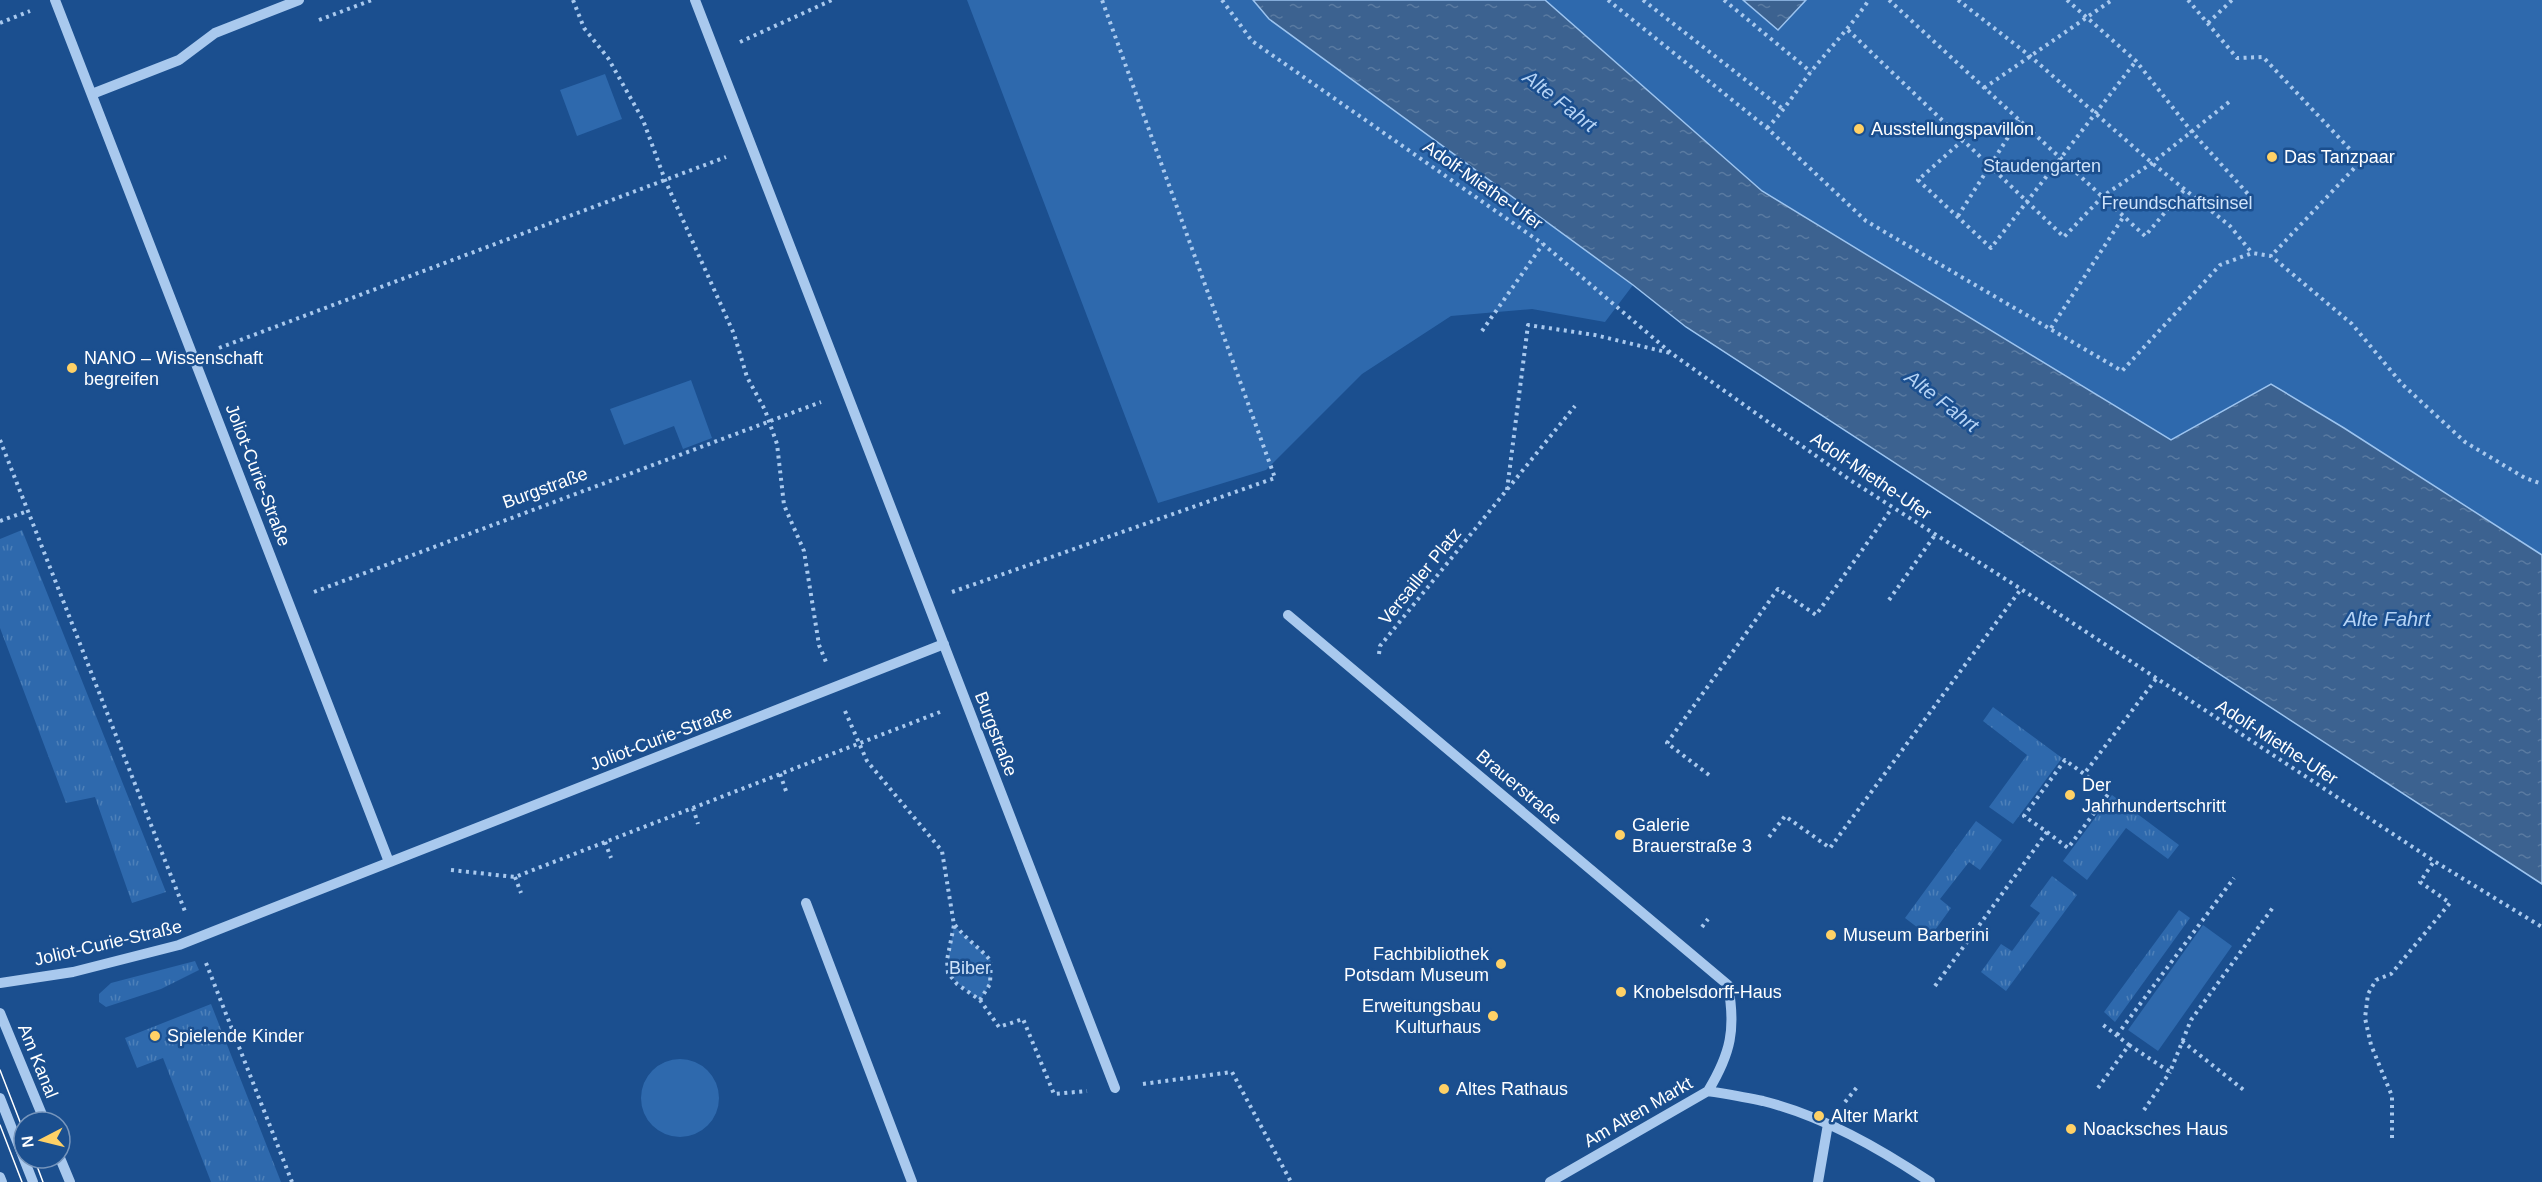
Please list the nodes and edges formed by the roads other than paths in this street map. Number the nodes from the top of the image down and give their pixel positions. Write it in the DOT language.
graph roads {
  1 [pos="55,0"];
  2 [pos="299,0"];
  3 [pos="695,0"];
  4 [pos="92,94"];
  5 [pos="1288,615"];
  6 [pos="944,644"];
  7 [pos="389,862"];
  8 [pos="806,903"];
  9 [pos="0,983"];
  10 [pos="1728,985"];
  11 [pos="0,1013"];
  12 [pos="1115,1088"];
  13 [pos="1708,1090"];
  14 [pos="0,1098"];
  15 [pos="40,1110"];
  16 [pos="1828,1124"];
  17 [pos="0,1177"];
  18 [pos="2,1182"];
  19 [pos="33,1182"];
  20 [pos="912,1182"];
  21 [pos="1550,1182"];
  22 [pos="1818,1182"];
  23 [pos="1930,1182"];
  1 -- 4 [label="street, Joliot-Curie-Straße"];
  2 -- 4 [label="street"];
  3 -- 6 [label="street, Burgstraße"];
  4 -- 7 [label="street, Joliot-Curie-Straße"];
  5 -- 10 [label="street, Brauerstraße"];
  6 -- 7 [label="street, Joliot-Curie-Straße"];
  6 -- 12 [label="street, Burgstraße"];
  7 -- 9 [label="street, Joliot-Curie-Straße"];
  8 -- 20 [label="street"];
  10 -- 13 [label="street, Am Alten Markt"];
  11 -- 15 [label="street, Am Kanal"];
  13 -- 16 [label="street"];
  13 -- 21 [label="street, Am Alten Markt"];
  14 -- 19 [label="street"];
  16 -- 22 [label="street"];
  16 -- 23 [label="street"];
  17 -- 18 [label="street"];
}
